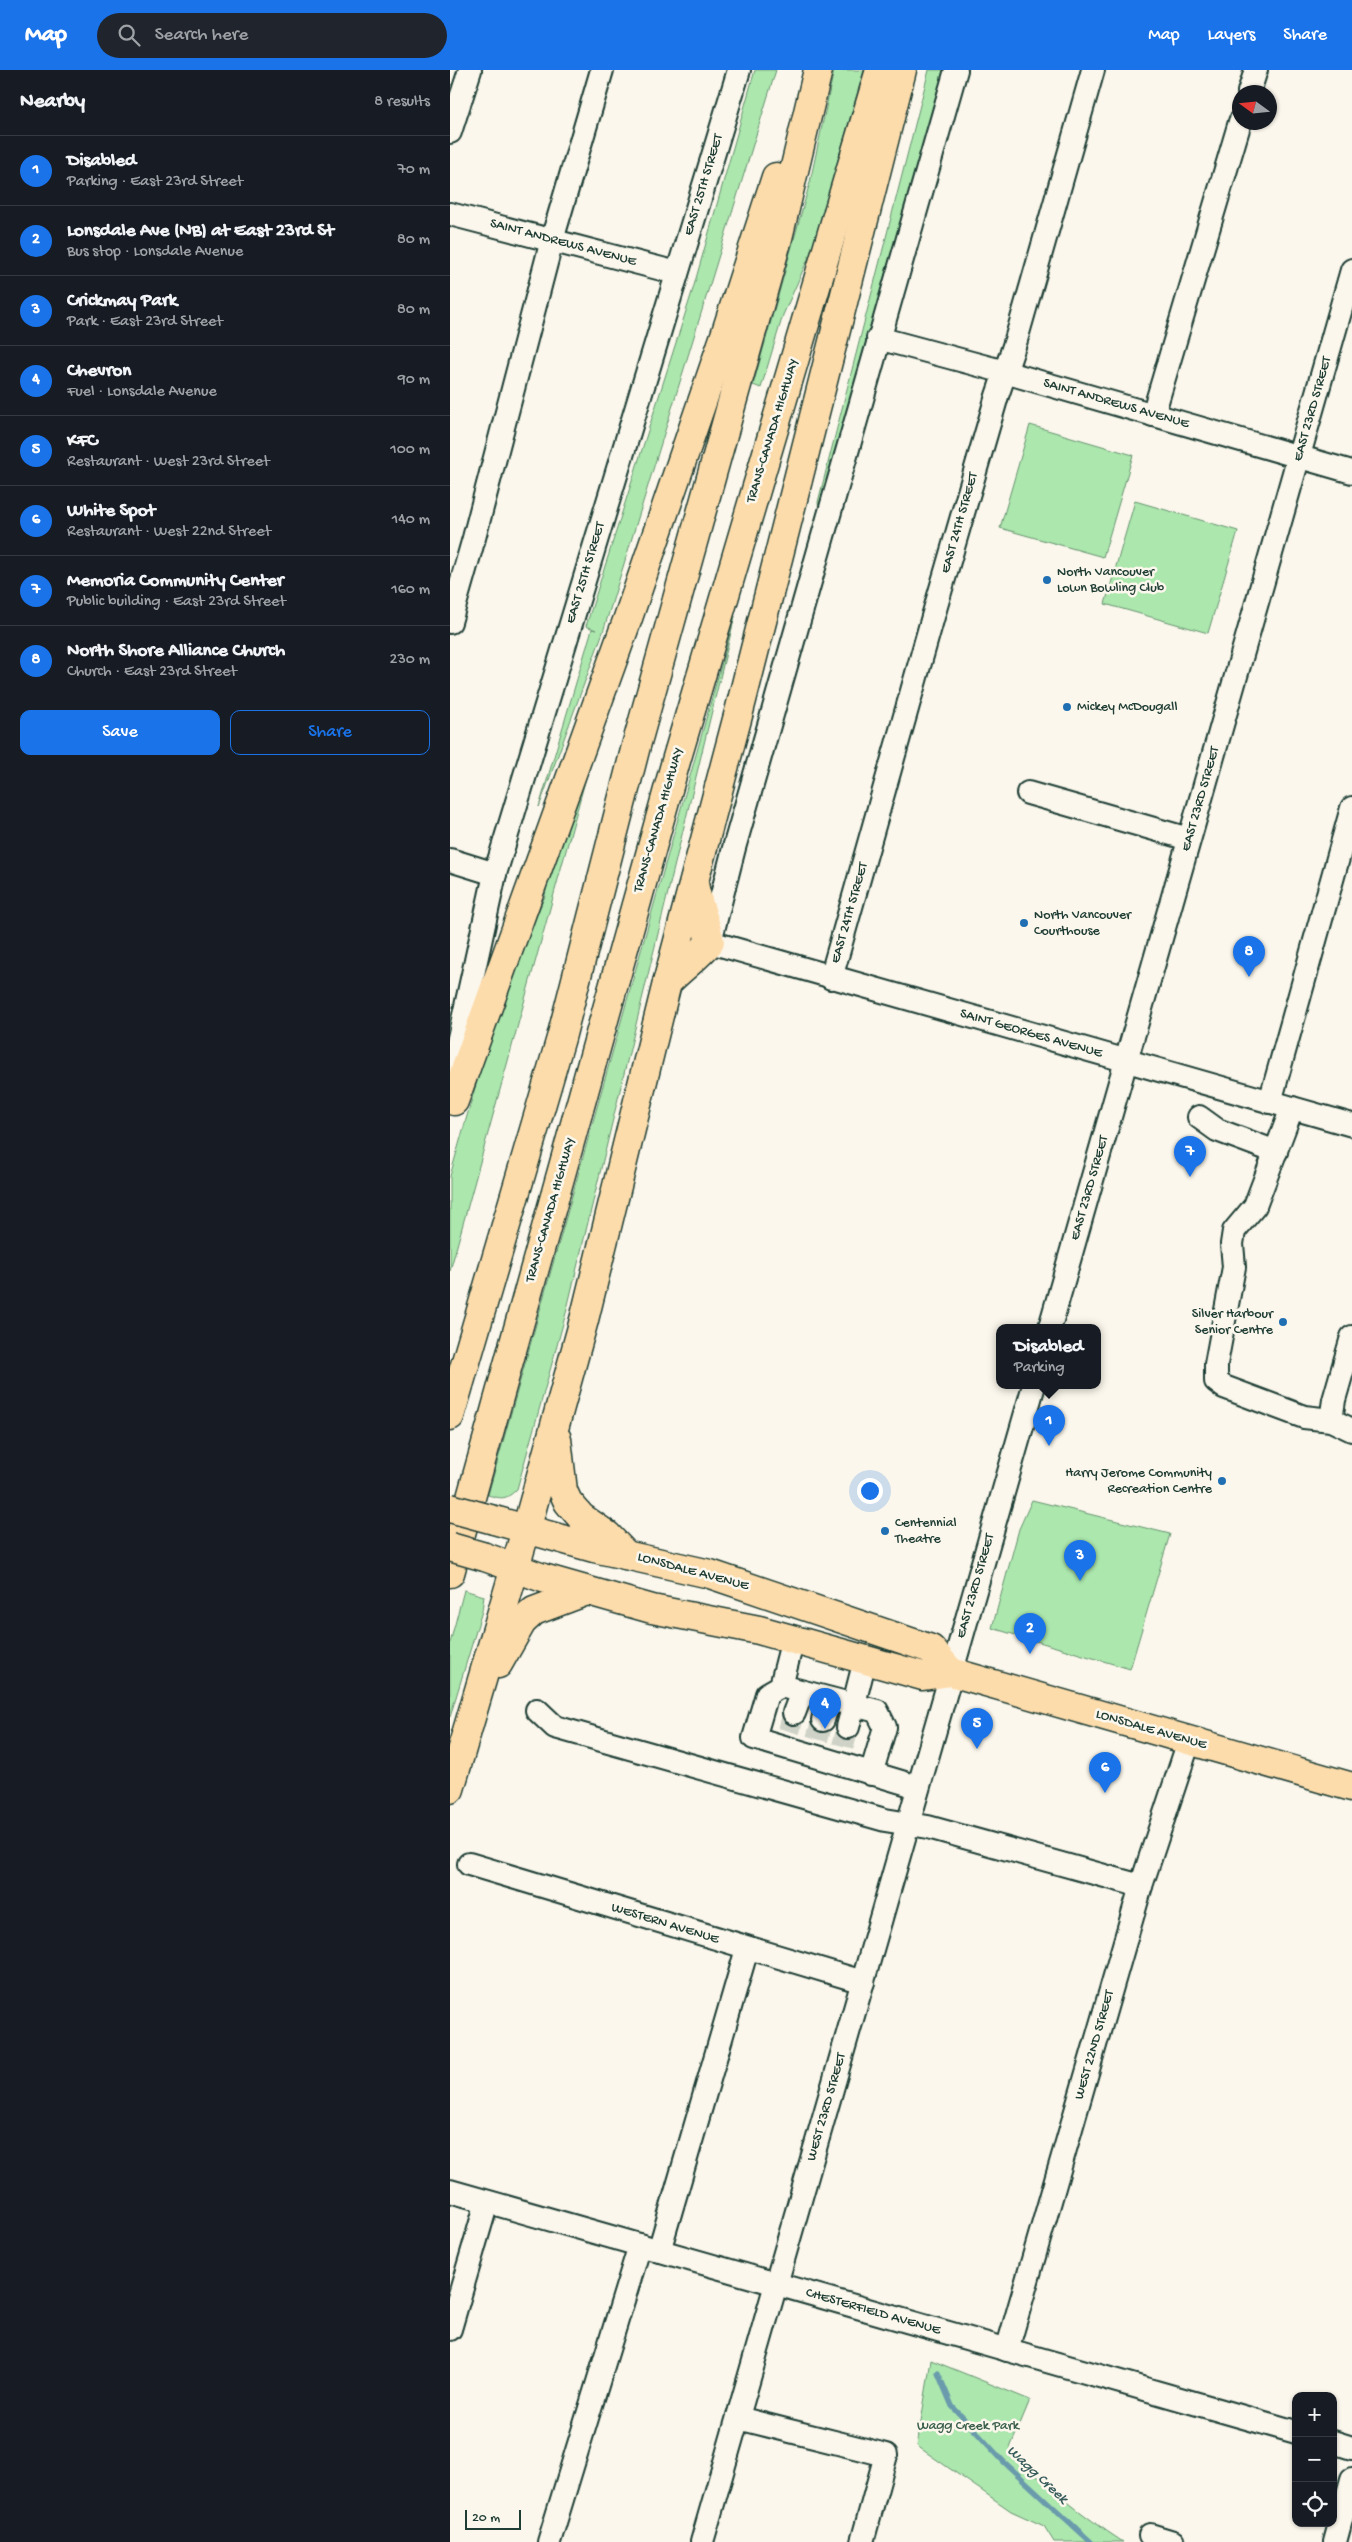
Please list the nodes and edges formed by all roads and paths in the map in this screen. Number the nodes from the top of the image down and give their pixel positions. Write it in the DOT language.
graph roads {
  1 [pos="470,70"];
  2 [pos="602,70"];
  3 [pos="739,70"];
  4 [pos="809,70"];
  5 [pos="818,70"];
  6 [pos="880,70"];
  7 [pos="902,70"];
  8 [pos="956,70"];
  9 [pos="1093,70"];
  10 [pos="1256,70"];
  11 [pos="1252,85"];
  12 [pos="1238,130"];
  13 [pos="450,132"];
  14 [pos="450,214"];
  15 [pos="552,240"];
  16 [pos="1352,270"];
  17 [pos="676,273"];
  18 [pos="878,338"];
  19 [pos="1005,372"];
  20 [pos="1153,415"];
  21 [pos="1300,456"];
  22 [pos="1352,472"];
  23 [pos="450,622"];
  24 [pos="1028,793"];
  25 [pos="1352,808"];
  26 [pos="1189,839"];
  27 [pos="450,860"];
  28 [pos="495,874"];
  29 [pos="694,882"];
  30 [pos="710,942"];
  31 [pos="832,978"];
  32 [pos="667,983"];
  33 [pos="1126,1062"];
  34 [pos="451,1095"];
  35 [pos="1270,1102"];
  36 [pos="1292,1108"];
  37 [pos="1199,1117"];
  38 [pos="1352,1125"];
  39 [pos="1276,1152"];
  40 [pos="1051,1324"];
  41 [pos="1352,1337"];
  42 [pos="1033,1389"];
  43 [pos="450,1416"];
  44 [pos="1331,1420"];
  45 [pos="556,1424"];
  46 [pos="1352,1430"];
  47 [pos="450,1508"];
  48 [pos="526,1530"];
  49 [pos="450,1547"];
  50 [pos="626,1555"];
  51 [pos="515,1567"];
  52 [pos="450,1573"];
  53 [pos="587,1590"];
  54 [pos="793,1639"];
  55 [pos="865,1660"];
  56 [pos="951,1672"];
  57 [pos="791,1689"];
  58 [pos="477,1700"];
  59 [pos="853,1705"];
  60 [pos="537,1710"];
  61 [pos="820,1729"];
  62 [pos="789,1730"];
  63 [pos="1189,1741"];
  64 [pos="843,1746"];
  65 [pos="871,1774"];
  66 [pos="918,1786"];
  67 [pos="1352,1788"];
  68 [pos="450,1789"];
  69 [pos="908,1824"];
  70 [pos="469,1864"];
  71 [pos="1141,1886"];
  72 [pos="747,1949"];
  73 [pos="862,1982"];
  74 [pos="450,2191"];
  75 [pos="487,2202"];
  76 [pos="650,2248"];
  77 [pos="777,2284"];
  78 [pos="450,2329"];
  79 [pos="1007,2350"];
  80 [pos="738,2418"];
  81 [pos="1292,2431"];
  82 [pos="1337,2443"];
  83 [pos="1352,2448"];
  84 [pos="1352,2479"];
  85 [pos="1150,2535"];
  86 [pos="549,2542"];
  87 [pos="702,2542"];
  88 [pos="862,2542"];
  89 [pos="1173,2542"];
  90 [pos="1334,2542"];
  1 -- 13 [label="street"];
  2 -- 15 [label="street"];
  3 -- 17 [label="street, EAST 25TH STREET"];
  4 -- 34 [label="main road"];
  5 -- 43 [label="main road"];
  6 -- 52 [label="main road, TRANS-CANADA HIGHWAY"];
  7 -- 29 [label="main road"];
  8 -- 18 [label="street"];
  9 -- 19 [label="street, EAST 24TH STREET"];
  10 -- 11 [label="street"];
  12 -- 20 [label="street"];
  14 -- 15 [label="street, SAINT ANDREWS AVENUE"];
  15 -- 17 [label="street, SAINT ANDREWS AVENUE"];
  15 -- 23 [label="street"];
  16 -- 21 [label="street, EAST 23RD STREET"];
  17 -- 28 [label="street, EAST 25TH STREET"];
  18 -- 19 [label="street, SAINT ANDREWS AVENUE"];
  18 -- 30 [label="street"];
  19 -- 20 [label="street, SAINT ANDREWS AVENUE"];
  19 -- 31 [label="street, EAST 24TH STREET"];
  20 -- 21 [label="street, SAINT ANDREWS AVENUE"];
  21 -- 22 [label="street, SAINT ANDREWS AVENUE"];
  21 -- 26 [label="street, EAST 23RD STREET"];
  24 -- 26 [label="street"];
  25 -- 35 [label="street"];
  26 -- 33 [label="street, EAST 23RD STREET"];
  27 -- 28 [label="street"];
  28 -- 34 [label="street, EAST 25TH STREET"];
  29 -- 30 [label="main road"];
  29 -- 32 [label="main road"];
  30 -- 31 [label="street, SAINT GEORGES AVENUE"];
  30 -- 32 [label="main road"];
  31 -- 33 [label="street, SAINT GEORGES AVENUE"];
  32 -- 45 [label="main road"];
  33 -- 35 [label="street, SAINT GEORGES AVENUE"];
  33 -- 40 [label="street, EAST 23RD STREET"];
  35 -- 36 [label="street, SAINT GEORGES AVENUE"];
  36 -- 38 [label="street, SAINT GEORGES AVENUE"];
  36 -- 39 [label="street"];
  37 -- 39 [label="street"];
  39 -- 44 [label="street"];
  41 -- 44 [label="street"];
  42 -- 56 [label="street, EAST 23RD STREET"];
  44 -- 46 [label="street"];
  45 -- 48 [label="main road"];
  45 -- 50 [label="main road"];
  47 -- 48 [label="main road, LONSDALE AVENUE, bridge"];
  48 -- 50 [label="main road, LONSDALE AVENUE"];
  48 -- 51 [label="main road"];
  49 -- 51 [label="main road, LONSDALE AVENUE, bridge"];
  50 -- 56 [label="main road, LONSDALE AVENUE"];
  51 -- 53 [label="main road, LONSDALE AVENUE"];
  51 -- 58 [label="main road"];
  53 -- 54 [label="main road, LONSDALE AVENUE"];
  53 -- 58 [label="main road"];
  54 -- 55 [label="main road, LONSDALE AVENUE"];
  54 -- 57 [label="street"];
  55 -- 56 [label="main road, LONSDALE AVENUE"];
  55 -- 59 [label="street"];
  56 -- 63 [label="main road, LONSDALE AVENUE"];
  56 -- 66 [label="street, WEST 23RD STREET"];
  57 -- 61 [label="street"];
  57 -- 62 [label="street"];
  57 -- 62 [label="street"];
  58 -- 68 [label="main road"];
  59 -- 61 [label="street"];
  59 -- 64 [label="street"];
  59 -- 65 [label="street"];
  60 -- 69 [label="street"];
  61 -- 62 [label="street"];
  61 -- 64 [label="street"];
  63 -- 67 [label="main road, LONSDALE AVENUE"];
  63 -- 71 [label="street, WEST 22ND STREET"];
  64 -- 65 [label="street"];
  65 -- 66 [label="street"];
  66 -- 69 [label="street, WEST 23RD STREET"];
  69 -- 71 [label="street"];
  69 -- 73 [label="street, WEST 23RD STREET"];
  70 -- 72 [label="street, WESTERN AVENUE"];
  71 -- 79 [label="street, WEST 22ND STREET"];
  72 -- 73 [label="street, WESTERN AVENUE"];
  72 -- 76 [label="street"];
  73 -- 77 [label="street, WEST 23RD STREET"];
  74 -- 75 [label="street, CHESTERFIELD AVENUE"];
  75 -- 76 [label="street, CHESTERFIELD AVENUE"];
  75 -- 78 [label="street"];
  76 -- 77 [label="street, CHESTERFIELD AVENUE"];
  76 -- 86 [label="street"];
  77 -- 79 [label="street, CHESTERFIELD AVENUE"];
  77 -- 80 [label="street, WEST 23RD STREET"];
  79 -- 81 [label="street, CHESTERFIELD AVENUE"];
  80 -- 87 [label="street, WEST 23RD STREET"];
  80 -- 88 [label="street"];
  82 -- 83 [label="street"];
  84 -- 90 [label="street"];
  85 -- 89 [label="street"];
}
